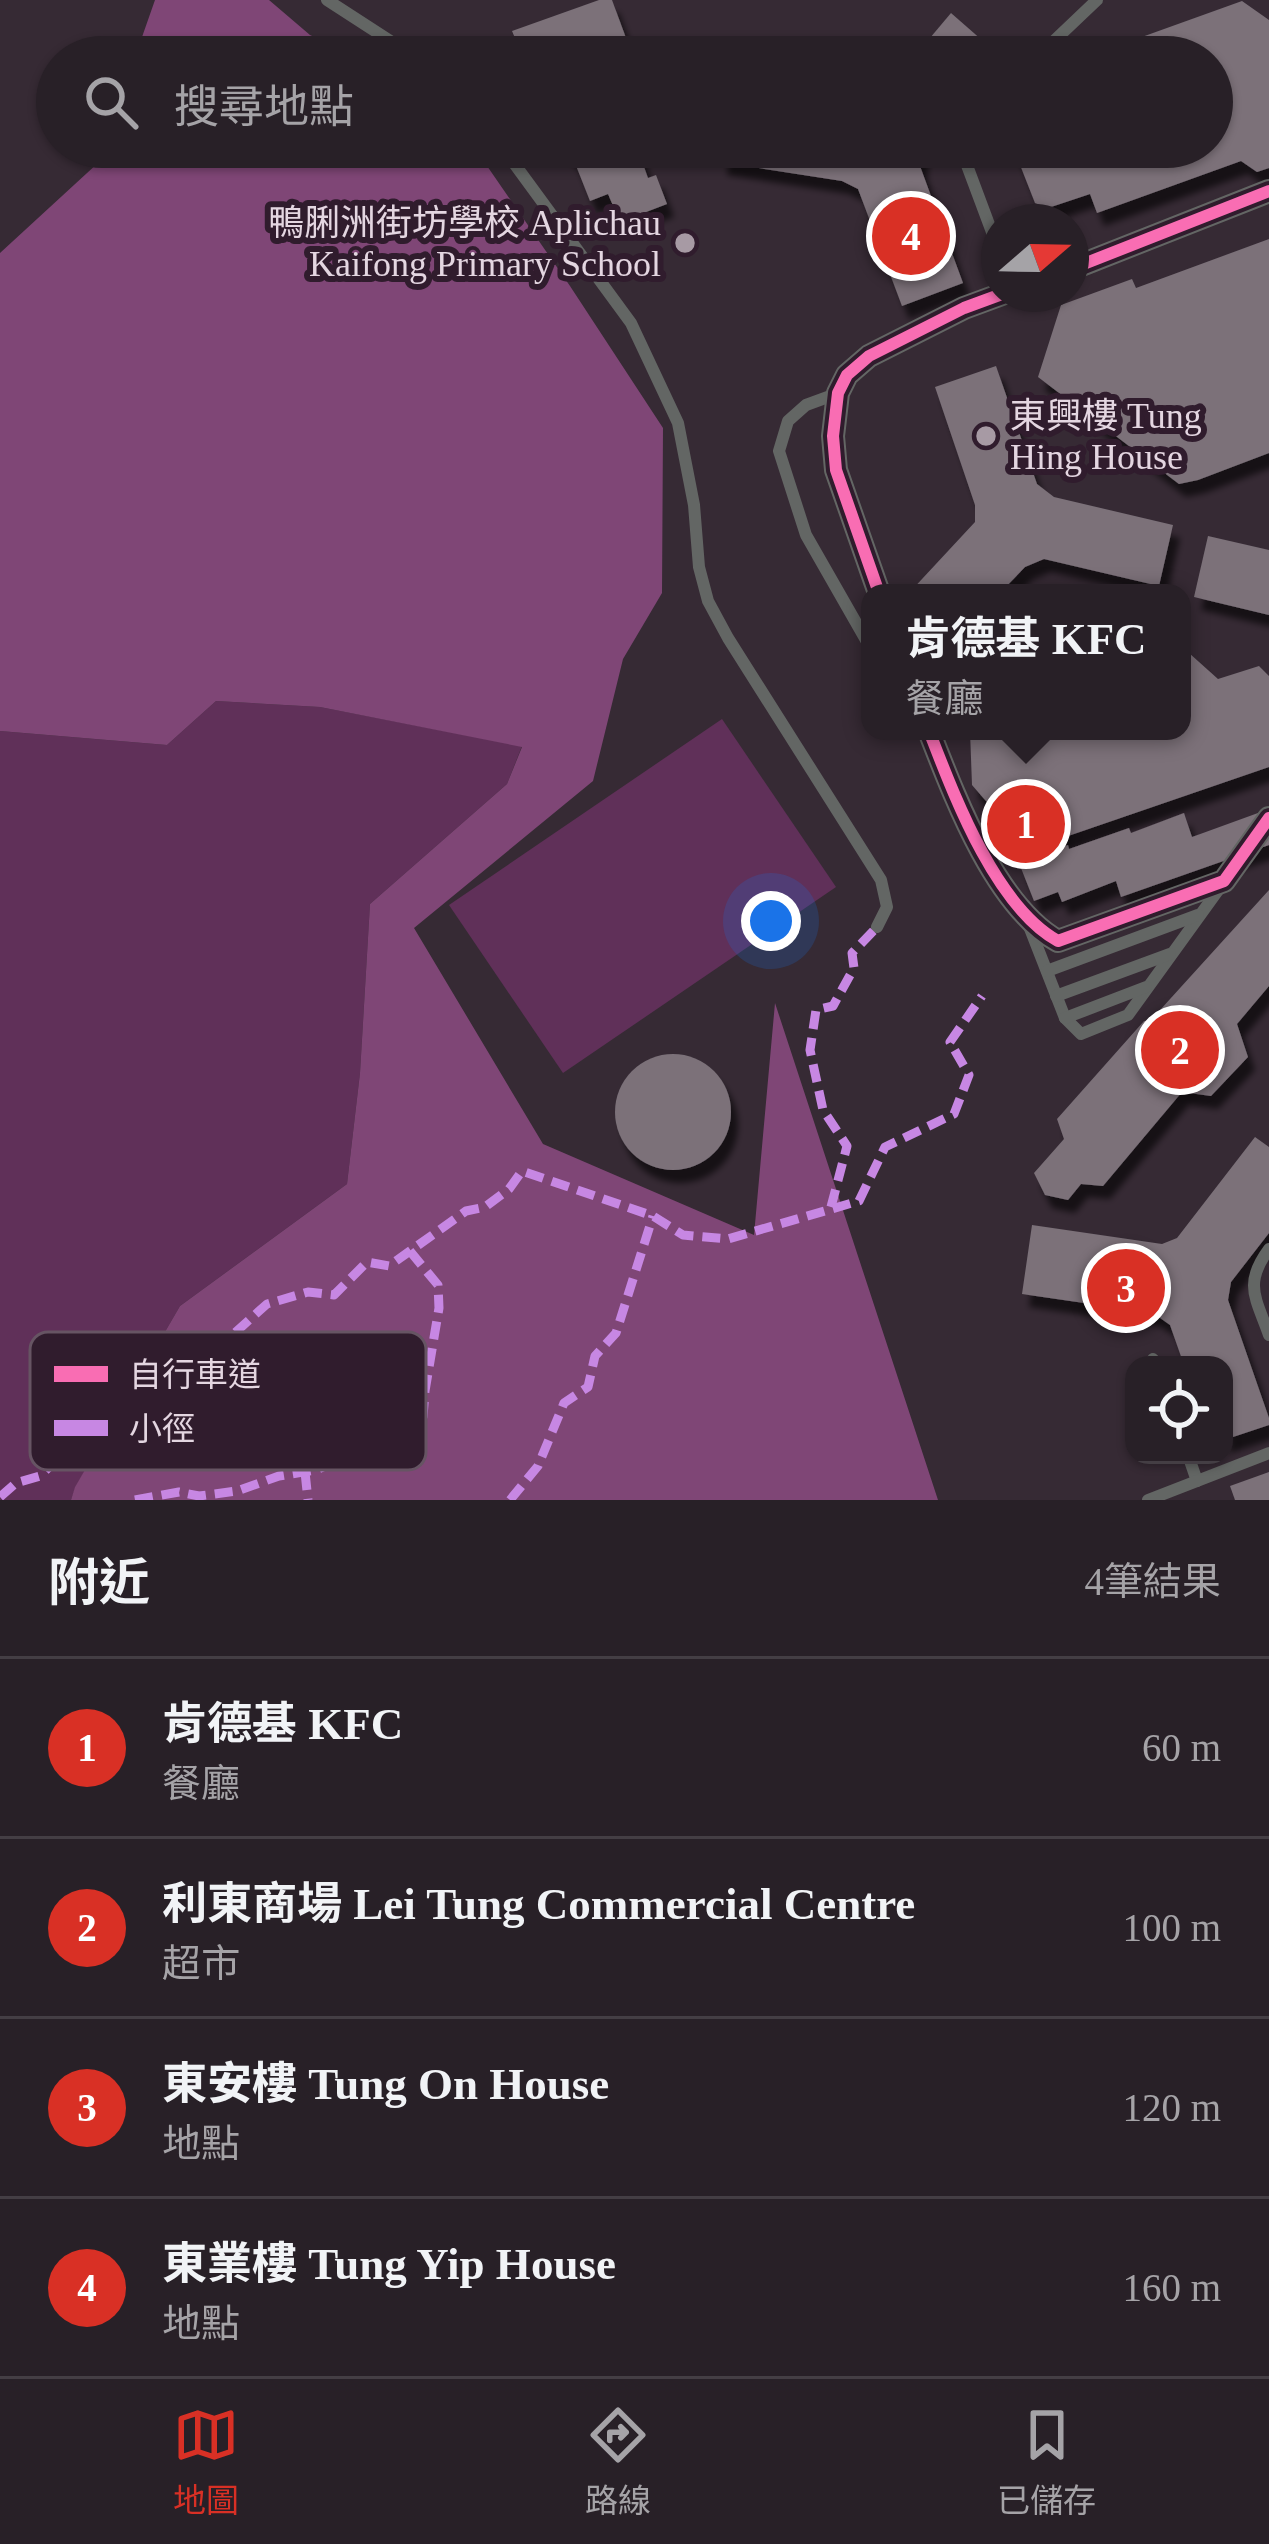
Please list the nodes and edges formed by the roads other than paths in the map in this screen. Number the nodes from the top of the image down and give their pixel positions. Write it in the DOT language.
graph roads {
  1 [pos="327,0"];
  2 [pos="1096,0"];
  3 [pos="383,36"];
  4 [pos="1059,36"];
  5 [pos="518,168"];
  6 [pos="968,168"];
  7 [pos="1269,191"];
  8 [pos="981,205"];
  9 [pos="1089,261"];
  10 [pos="981,302"];
  11 [pos="838,393"];
  12 [pos="876,584"];
  13 [pos="861,631"];
  14 [pos="933,740"];
  15 [pos="1269,818"];
  16 [pos="1224,881"];
  17 [pos="1024,914"];
  18 [pos="1199,915"];
  19 [pos="877,927"];
  20 [pos="1171,954"];
  21 [pos="1047,971"];
  22 [pos="1147,986"];
  23 [pos="1056,995"];
  24 [pos="1065,1018"];
  25 [pos="1269,1249"];
  26 [pos="1269,1335"];
  27 [pos="1269,1453"];
  28 [pos="1191,1464"];
  29 [pos="1197,1481"];
  30 [pos="1148,1500"];
  1 -- 3 [label="lane"];
  2 -- 4 [label="lane"];
  5 -- 19 [label="lane"];
  6 -- 8 [label="lane"];
  7 -- 9 [label="street"];
  10 -- 11 [label="street"];
  11 -- 12 [label="street"];
  11 -- 13 [label="lane"];
  14 -- 17 [label="street"];
  15 -- 16 [label="street"];
  16 -- 17 [label="street"];
  16 -- 18 [label="lane"];
  17 -- 21 [label="lane"];
  18 -- 20 [label="lane"];
  18 -- 21 [label="lane"];
  20 -- 22 [label="lane"];
  20 -- 23 [label="lane"];
  21 -- 23 [label="lane"];
  22 -- 24 [label="lane"];
  22 -- 24 [label="lane"];
  23 -- 24 [label="lane"];
  25 -- 26 [label="lane"];
  27 -- 29 [label="lane"];
  28 -- 29 [label="lane"];
  29 -- 30 [label="lane"];
}
